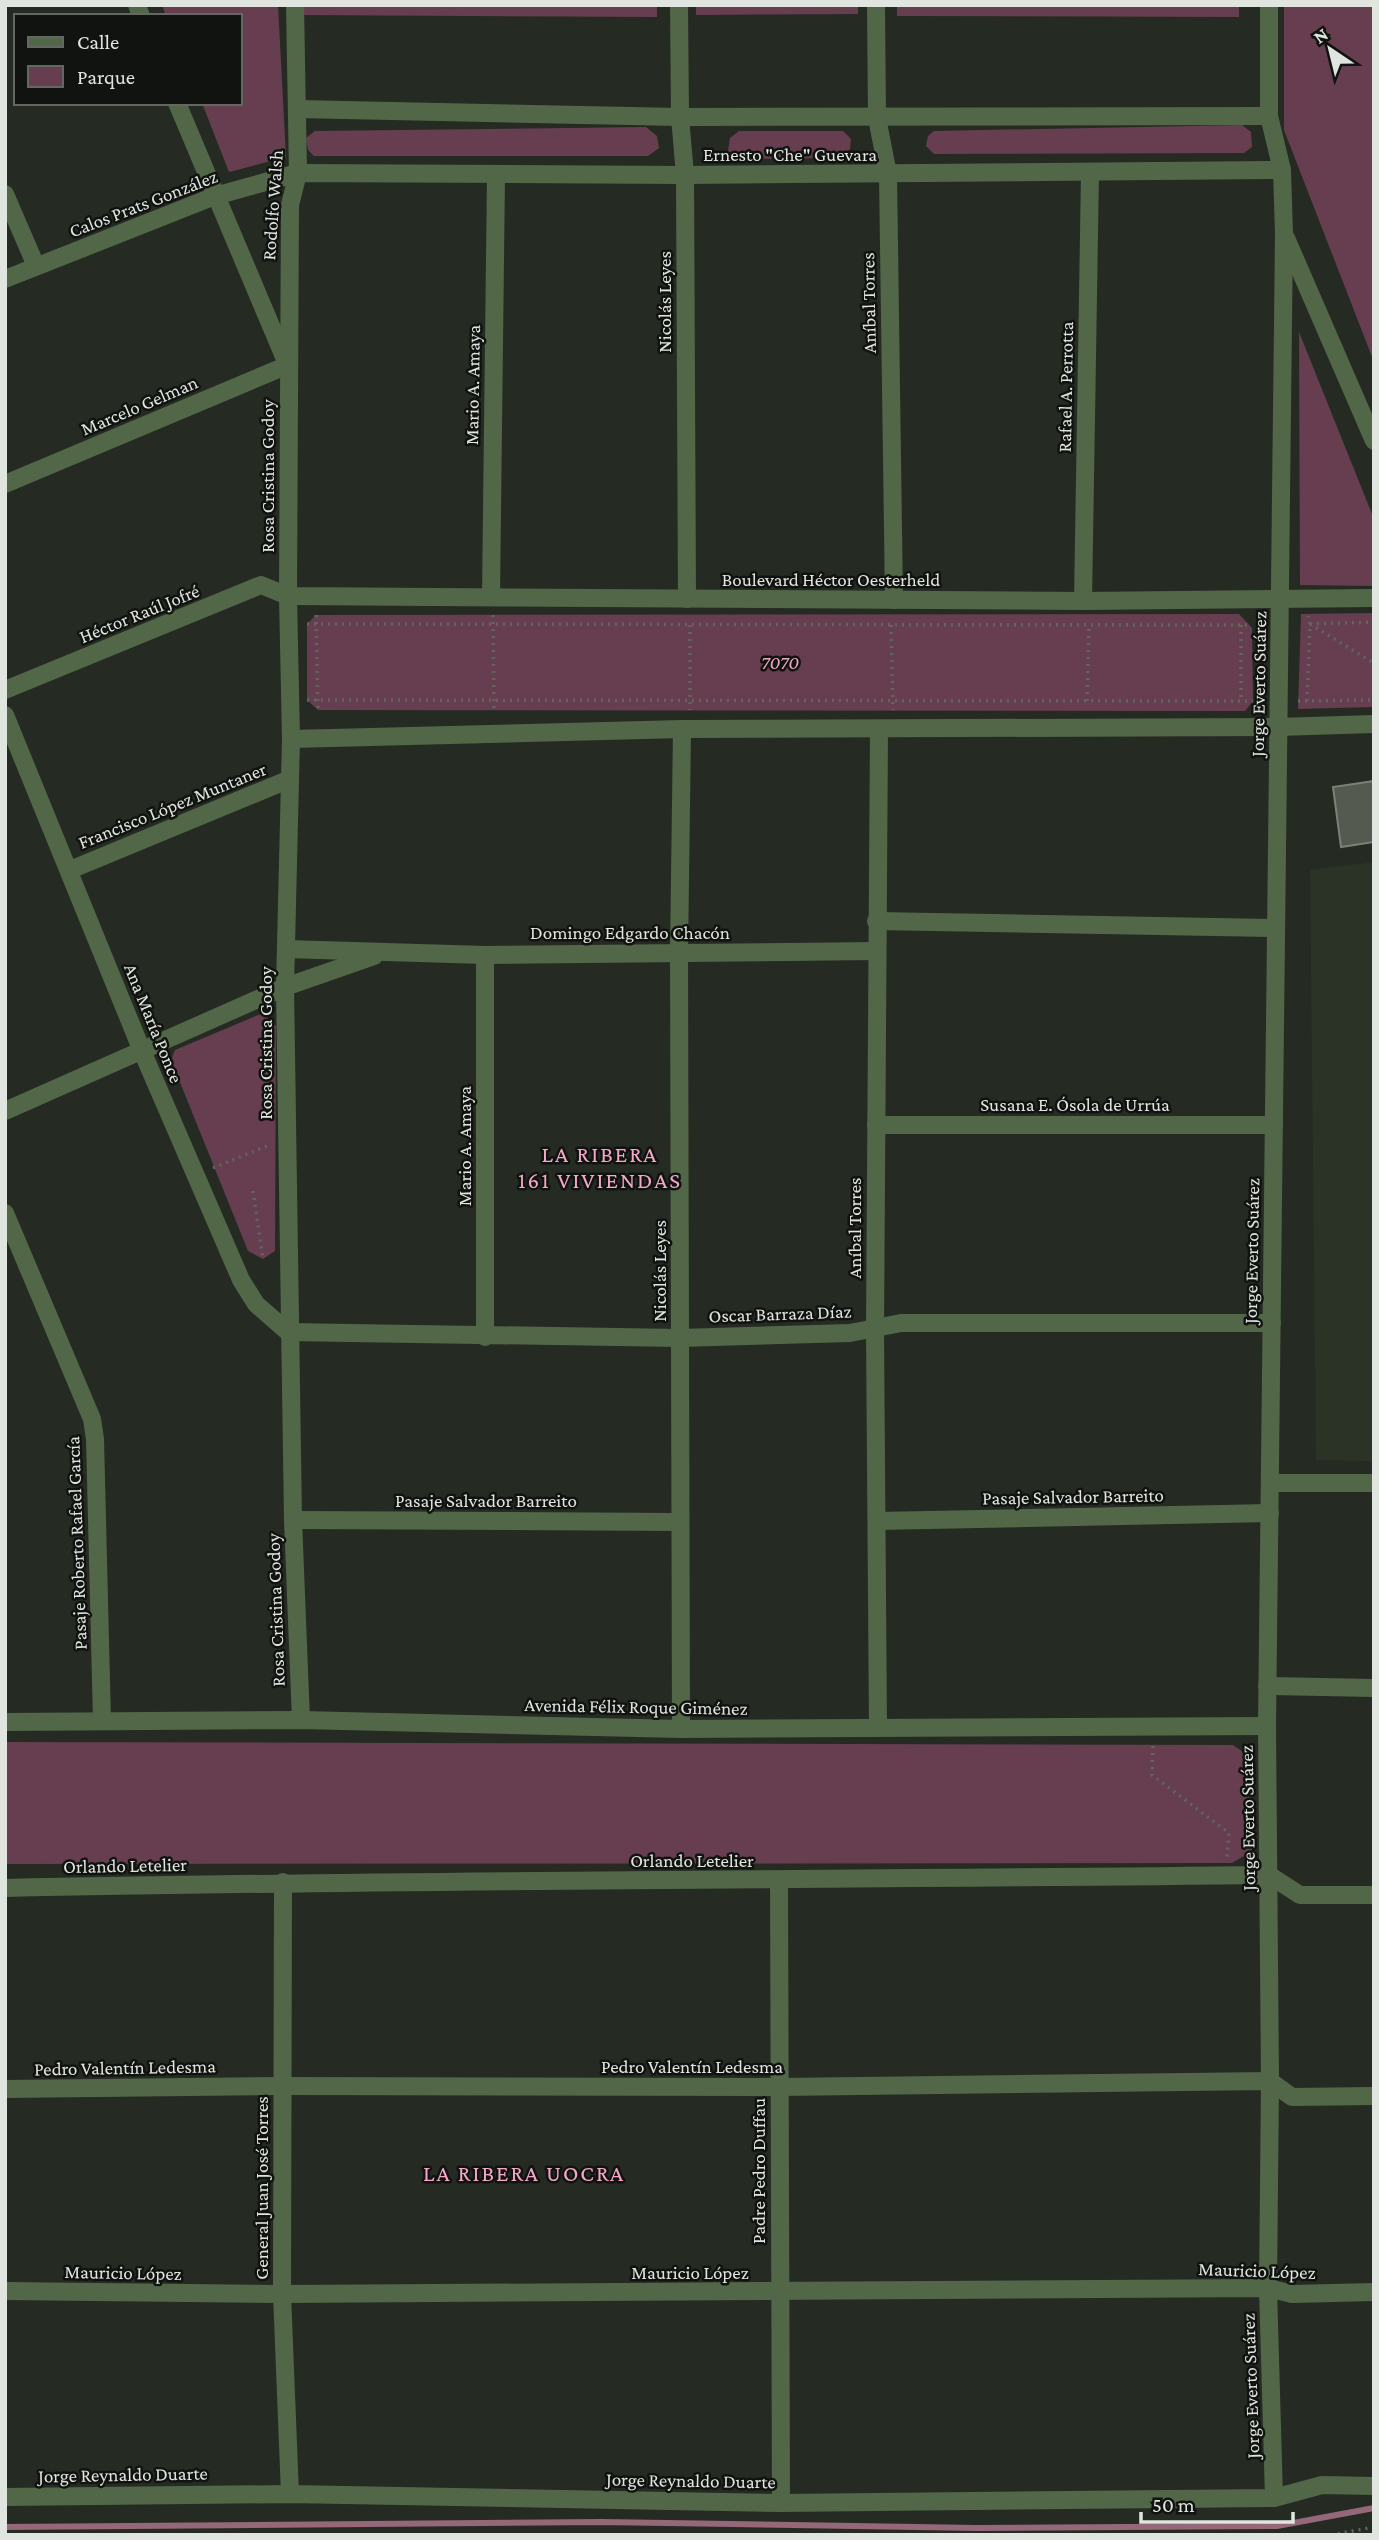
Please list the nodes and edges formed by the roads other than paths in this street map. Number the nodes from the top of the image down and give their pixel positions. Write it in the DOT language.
graph roads {
  1 [pos="295,5"];
  2 [pos="680,5"];
  3 [pos="876,5"];
  4 [pos="1269,5"];
  5 [pos="178,105"];
  6 [pos="297,109"];
  7 [pos="1269,116"];
  8 [pos="680,117"];
  9 [pos="877,118"];
  10 [pos="1282,170"];
  11 [pos="298,173"];
  12 [pos="1090,173"];
  13 [pos="888,174"];
  14 [pos="496,175"];
  15 [pos="685,175"];
  16 [pos="5,194"];
  17 [pos="215,196"];
  18 [pos="1284,234"];
  19 [pos="36,266"];
  20 [pos="5,279"];
  21 [pos="288,365"];
  22 [pos="1367,402"];
  23 [pos="1374,441"];
  24 [pos="5,484"];
  25 [pos="288,596"];
  26 [pos="491,596"];
  27 [pos="1374,598"];
  28 [pos="1280,600"];
  29 [pos="688,607"];
  30 [pos="893,607"];
  31 [pos="1086,607"];
  32 [pos="5,690"];
  33 [pos="5,715"];
  34 [pos="1374,724"];
  35 [pos="1278,727"];
  36 [pos="682,729"];
  37 [pos="878,729"];
  38 [pos="291,739"];
  39 [pos="290,779"];
  40 [pos="70,870"];
  41 [pos="876,921"];
  42 [pos="1276,928"];
  43 [pos="286,949"];
  44 [pos="876,951"];
  45 [pos="384,952"];
  46 [pos="679,953"];
  47 [pos="485,955"];
  48 [pos="285,987"];
  49 [pos="142,1051"];
  50 [pos="5,1111"];
  51 [pos="876,1125"];
  52 [pos="1274,1125"];
  53 [pos="5,1213"];
  54 [pos="1272,1322"];
  55 [pos="875,1330"];
  56 [pos="289,1332"];
  57 [pos="485,1337"];
  58 [pos="680,1338"];
  59 [pos="1270,1483"];
  60 [pos="1374,1483"];
  61 [pos="1269,1513"];
  62 [pos="293,1520"];
  63 [pos="877,1521"];
  64 [pos="680,1522"];
  65 [pos="1267,1686"];
  66 [pos="1374,1688"];
  67 [pos="301,1720"];
  68 [pos="102,1721"];
  69 [pos="5,1722"];
  70 [pos="1267,1726"];
  71 [pos="878,1728"];
  72 [pos="681,1729"];
  73 [pos="1269,1875"];
  74 [pos="779,1881"];
  75 [pos="283,1882"];
  76 [pos="5,1888"];
  77 [pos="1374,1895"];
  78 [pos="1270,2081"];
  79 [pos="281,2086"];
  80 [pos="779,2087"];
  81 [pos="5,2089"];
  82 [pos="1374,2096"];
  83 [pos="1268,2288"];
  84 [pos="5,2291"];
  85 [pos="779,2292"];
  86 [pos="1374,2292"];
  87 [pos="282,2294"];
  88 [pos="1374,2486"];
  89 [pos="290,2494"];
  90 [pos="5,2497"];
  91 [pos="1274,2498"];
  92 [pos="781,2503"];
  1 -- 6 [label="street, Rodolfo Walsh"];
  2 -- 8 [label="street, Nicolás Leyes"];
  3 -- 9 [label="street, Aníbal Torres"];
  4 -- 7 [label="street, Jorge Everto Suárez"];
  5 -- 17 [label="street"];
  6 -- 8 [label="street, Ernesto \"Che\" Guevara"];
  6 -- 11 [label="street, Rodolfo Walsh"];
  7 -- 9 [label="street, Ernesto \"Che\" Guevara"];
  7 -- 10 [label="street, Jorge Everto Suárez"];
  8 -- 9 [label="street, Ernesto \"Che\" Guevara"];
  8 -- 15 [label="street, Nicolás Leyes"];
  9 -- 13 [label="street, Aníbal Torres"];
  10 -- 12 [label="street, Ernesto \"Che\" Guevara"];
  10 -- 18 [label="street, Jorge Everto Suárez"];
  11 -- 14 [label="street, Ernesto \"Che\" Guevara"];
  11 -- 17 [label="street, Calos Prats González"];
  11 -- 21 [label="street, Rodolfo Walsh"];
  12 -- 13 [label="street, Ernesto \"Che\" Guevara"];
  12 -- 31 [label="street, Rafael A. Perrotta"];
  13 -- 15 [label="street, Ernesto \"Che\" Guevara"];
  13 -- 30 [label="street, Aníbal Torres"];
  14 -- 15 [label="street, Ernesto \"Che\" Guevara"];
  14 -- 26 [label="street, Mario A. Amaya"];
  15 -- 29 [label="street, Nicolás Leyes"];
  16 -- 19 [label="street"];
  17 -- 19 [label="street, Calos Prats González"];
  17 -- 21 [label="street"];
  18 -- 22 [label="street"];
  18 -- 28 [label="street, Jorge Everto Suárez"];
  19 -- 20 [label="street, Calos Prats González"];
  21 -- 24 [label="street, Marcelo Gelman"];
  21 -- 25 [label="street, Rosa Cristina Godoy"];
  22 -- 23 [label="street"];
  25 -- 26 [label="street, Boulevard Héctor Oesterheld"];
  25 -- 32 [label="street, Héctor Raúl Jofré"];
  25 -- 38 [label="street, Rosa Cristina Godoy"];
  26 -- 29 [label="street, Boulevard Héctor Oesterheld"];
  27 -- 28 [label="street, Boulevard Héctor Oesterheld"];
  28 -- 31 [label="street, Boulevard Héctor Oesterheld"];
  28 -- 35 [label="street, Jorge Everto Suárez"];
  29 -- 30 [label="street, Boulevard Héctor Oesterheld"];
  30 -- 31 [label="street, Boulevard Héctor Oesterheld"];
  33 -- 40 [label="street, Ana María Ponce"];
  34 -- 35 [label="street"];
  35 -- 37 [label="street"];
  35 -- 42 [label="street, Jorge Everto Suárez"];
  36 -- 37 [label="street"];
  36 -- 38 [label="street"];
  36 -- 46 [label="street, Nicolás Leyes"];
  37 -- 41 [label="street, Aníbal Torres"];
  38 -- 39 [label="street, Rosa Cristina Godoy"];
  39 -- 40 [label="street, Francisco López Muntaner"];
  39 -- 43 [label="street, Rosa Cristina Godoy"];
  40 -- 49 [label="street, Ana María Ponce"];
  41 -- 42 [label="street"];
  41 -- 44 [label="street, Aníbal Torres"];
  42 -- 52 [label="street, Jorge Everto Suárez"];
  43 -- 45 [label="street, Domingo Edgardo Chacón"];
  43 -- 48 [label="street, Rosa Cristina Godoy"];
  44 -- 46 [label="street, Domingo Edgardo Chacón"];
  44 -- 51 [label="street, Aníbal Torres"];
  45 -- 47 [label="street, Domingo Edgardo Chacón"];
  45 -- 48 [label="street, Domingo Edgardo Chacón"];
  46 -- 47 [label="street, Domingo Edgardo Chacón"];
  46 -- 58 [label="street, Nicolás Leyes"];
  47 -- 57 [label="street, Mario A. Amaya"];
  48 -- 49 [label="street, Domingo Edgardo Chacón"];
  48 -- 56 [label="street, Rosa Cristina Godoy"];
  49 -- 50 [label="street, Domingo Edgardo Chacón"];
  49 -- 56 [label="street, Ana María Ponce"];
  51 -- 52 [label="street, Susana E. Ósola de Urrúa"];
  51 -- 55 [label="street, Aníbal Torres"];
  52 -- 54 [label="street, Jorge Everto Suárez"];
  53 -- 68 [label="street, Pasaje Roberto Rafael García"];
  54 -- 55 [label="street, Oscar Barraza Díaz"];
  54 -- 59 [label="street, Jorge Everto Suárez"];
  55 -- 58 [label="street, Oscar Barraza Díaz"];
  55 -- 63 [label="street, Aníbal Torres"];
  56 -- 57 [label="street, Oscar Barraza Díaz"];
  56 -- 62 [label="street, Rosa Cristina Godoy"];
  57 -- 58 [label="street, Oscar Barraza Díaz"];
  58 -- 64 [label="street, Nicolás Leyes"];
  59 -- 60 [label="street"];
  59 -- 61 [label="street, Jorge Everto Suárez"];
  61 -- 63 [label="street, Pasaje Salvador Barreito"];
  61 -- 65 [label="street, Jorge Everto Suárez"];
  62 -- 64 [label="street, Pasaje Salvador Barreito"];
  62 -- 67 [label="street, Rosa Cristina Godoy"];
  63 -- 71 [label="street, Aníbal Torres"];
  64 -- 72 [label="street, Nicolás Leyes"];
  65 -- 66 [label="street"];
  65 -- 70 [label="street, Jorge Everto Suárez"];
  67 -- 68 [label="street, Avenida Félix Roque Giménez"];
  67 -- 72 [label="street, Avenida Félix Roque Giménez"];
  68 -- 69 [label="street, Avenida Félix Roque Giménez"];
  70 -- 71 [label="street, Avenida Félix Roque Giménez"];
  70 -- 73 [label="street, Jorge Everto Suárez"];
  71 -- 72 [label="street, Avenida Félix Roque Giménez"];
  73 -- 74 [label="street, Orlando Letelier"];
  73 -- 77 [label="street"];
  73 -- 78 [label="street, Jorge Everto Suárez"];
  74 -- 75 [label="street, Orlando Letelier"];
  74 -- 80 [label="street, Padre Pedro Duffau"];
  75 -- 76 [label="street, Orlando Letelier"];
  75 -- 79 [label="street, General Juan José Torres"];
  78 -- 80 [label="street, Pedro Valentín Ledesma"];
  78 -- 82 [label="street, Pedro Valentín Ledesma"];
  78 -- 83 [label="street, Jorge Everto Suárez"];
  79 -- 80 [label="street, Pedro Valentín Ledesma"];
  79 -- 81 [label="street, Pedro Valentín Ledesma"];
  79 -- 87 [label="street, General Juan José Torres"];
  80 -- 85 [label="street, Padre Pedro Duffau"];
  83 -- 85 [label="street, Mauricio López"];
  83 -- 86 [label="street, Mauricio López"];
  83 -- 91 [label="street, Jorge Everto Suárez"];
  84 -- 87 [label="street, Mauricio López"];
  85 -- 87 [label="street, Mauricio López"];
  85 -- 92 [label="street, Padre Pedro Duffau"];
  87 -- 89 [label="street, General Juan José Torres"];
  88 -- 91 [label="street, Jorge Reynaldo Duarte"];
  89 -- 90 [label="street, Jorge Reynaldo Duarte"];
  89 -- 92 [label="street, Jorge Reynaldo Duarte"];
  91 -- 92 [label="street, Jorge Reynaldo Duarte"];
}
